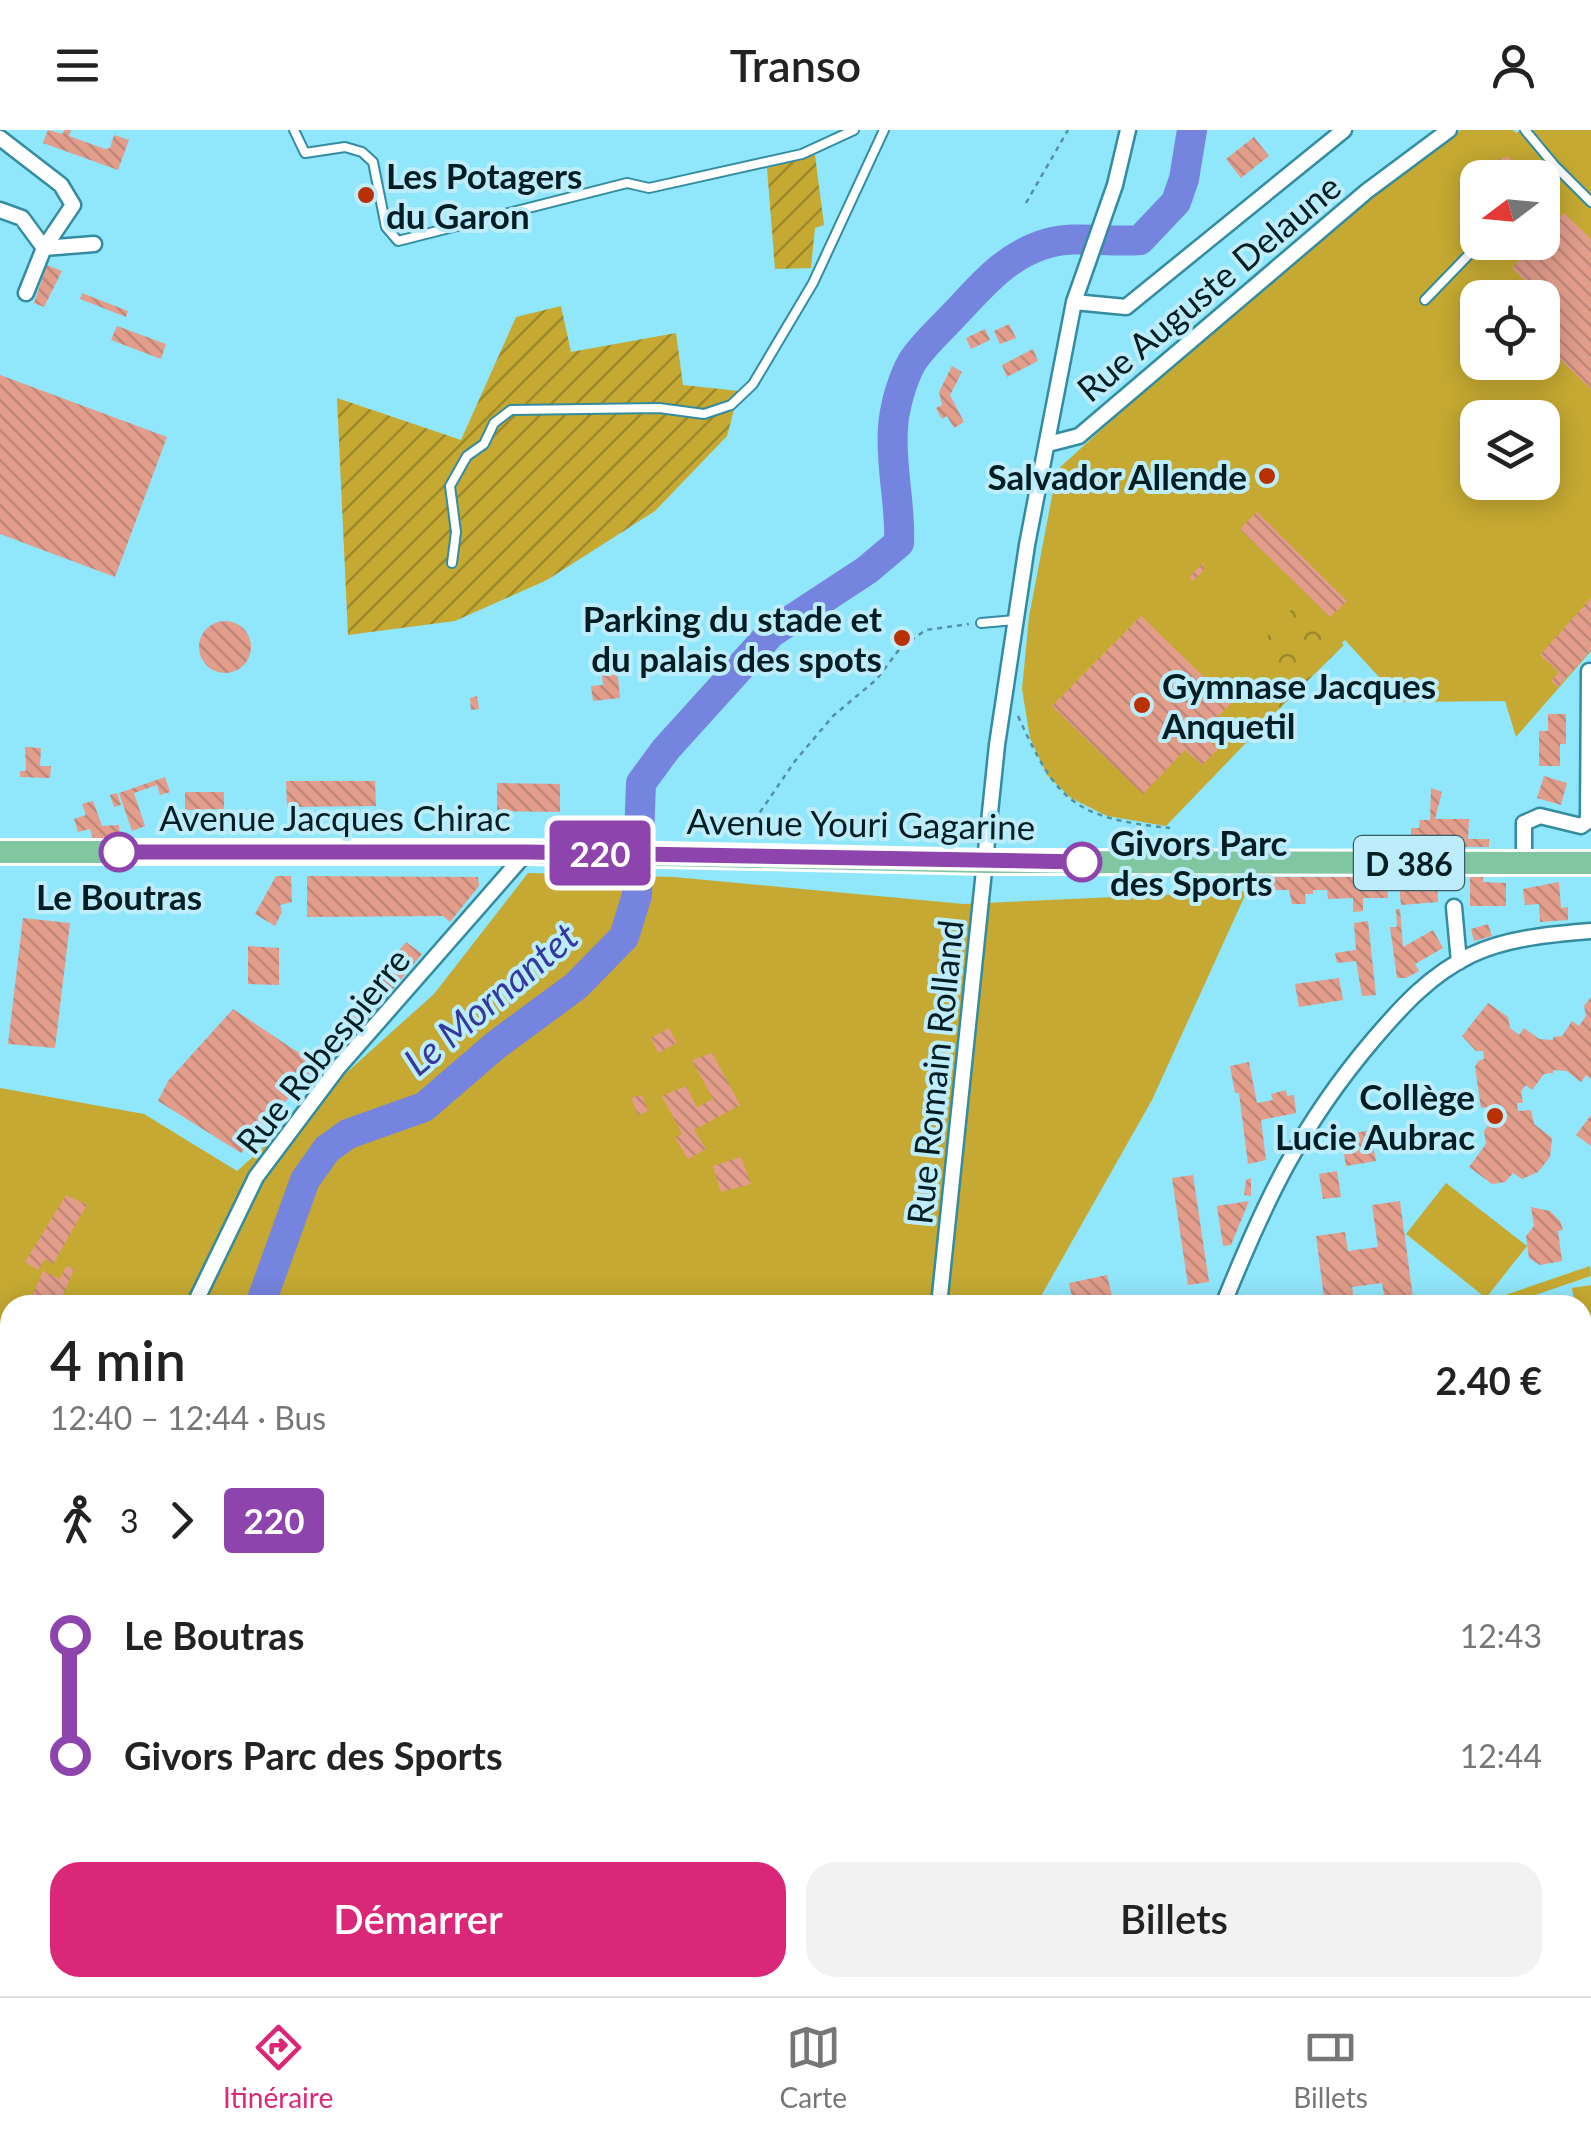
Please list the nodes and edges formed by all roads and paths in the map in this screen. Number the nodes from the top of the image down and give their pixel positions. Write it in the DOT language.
graph roads {
  1 [pos="294,130"];
  2 [pos="854,130"];
  3 [pos="884,130"];
  4 [pos="1068,130"];
  5 [pos="1344,130"];
  6 [pos="1450,130"];
  7 [pos="1524,130"];
  8 [pos="1124,134"];
  9 [pos="0,138"];
  10 [pos="1550,160"];
  11 [pos="1560,171"];
  12 [pos="1591,202"];
  13 [pos="1026,203"];
  14 [pos="0,210"];
  15 [pos="94,244"];
  16 [pos="44,248"];
  17 [pos="1464,260"];
  18 [pos="26,293"];
  19 [pos="1425,300"];
  20 [pos="1074,302"];
  21 [pos="1048,444"];
  22 [pos="452,562"];
  23 [pos="1016,620"];
  24 [pos="980,623"];
  25 [pos="1590,671"];
  26 [pos="1005,687"];
  27 [pos="1170,828"];
  28 [pos="0,852"];
  29 [pos="527,852"];
  30 [pos="610,853"];
  31 [pos="728,856"];
  32 [pos="986,862"];
  33 [pos="1524,863"];
  34 [pos="1591,863"];
  35 [pos="1454,908"];
  36 [pos="1591,931"];
  37 [pos="1460,962"];
  38 [pos="199,1295"];
  39 [pos="940,1295"];
  40 [pos="1227,1295"];
  1 -- 2 [label="lane"];
  3 -- 22 [label="lane"];
  4 -- 13 [label="path"];
  5 -- 20 [label="street"];
  6 -- 21 [label="street, Rue Auguste Delaune"];
  7 -- 10 [label="lane"];
  8 -- 20 [label="street, Rue Romain Rolland"];
  9 -- 16 [label="street"];
  11 -- 12 [label="lane"];
  14 -- 16 [label="street"];
  15 -- 16 [label="street"];
  16 -- 18 [label="street"];
  17 -- 19 [label="lane"];
  20 -- 21 [label="street, Rue Romain Rolland"];
  21 -- 23 [label="street, Rue Romain Rolland"];
  23 -- 24 [label="lane"];
  23 -- 26 [label="street, Rue Romain Rolland"];
  24 -- 31 [label="path"];
  25 -- 33 [label="street"];
  26 -- 27 [label="path"];
  26 -- 32 [label="street, Rue Romain Rolland"];
  28 -- 29 [label="main road, Avenue Jacques Chirac / D 386"];
  29 -- 30 [label="main road, Avenue Jacques Chirac / D 386"];
  29 -- 38 [label="street, Rue Robespierre"];
  30 -- 31 [label="main road, Avenue Youri Gagarine / D 386"];
  31 -- 32 [label="main road, Avenue Youri Gagarine / D 386"];
  32 -- 33 [label="main road, Avenue Youri Gagarine / D 386"];
  32 -- 39 [label="street, Rue Romain Rolland"];
  33 -- 34 [label="main road, Avenue Youri Gagarine / D 386"];
  35 -- 37 [label="street"];
  36 -- 37 [label="street"];
  37 -- 40 [label="street"];
}
